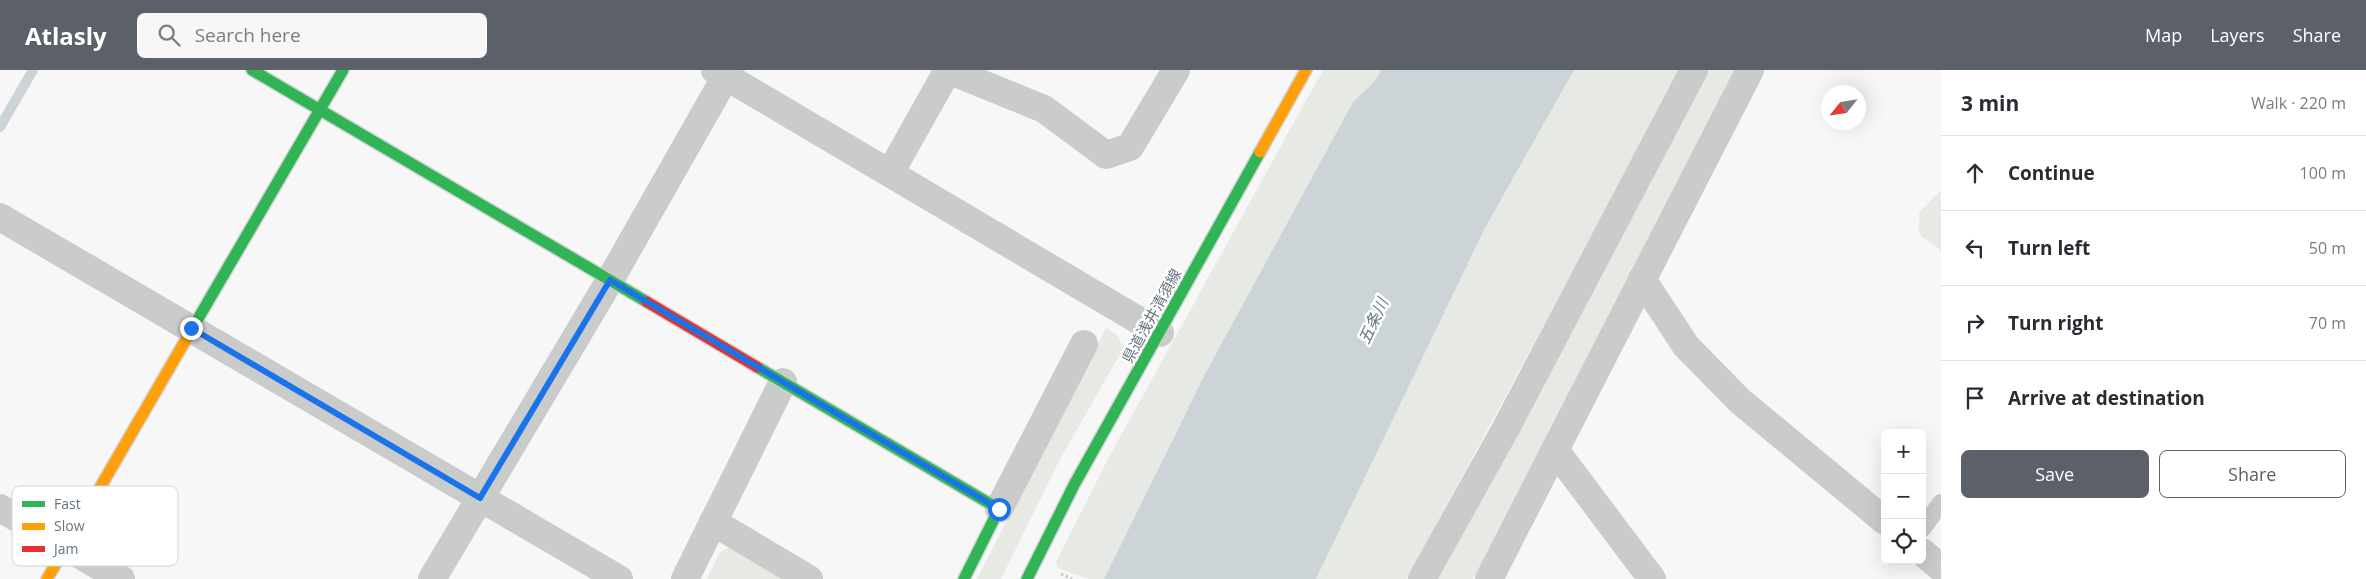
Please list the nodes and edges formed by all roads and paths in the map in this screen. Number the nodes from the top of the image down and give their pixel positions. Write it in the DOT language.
graph roads {
  1 [pos="252,70"];
  2 [pos="343,70"];
  3 [pos="948,70"];
  4 [pos="1176,70"];
  5 [pos="1306,70"];
  6 [pos="1694,70"];
  7 [pos="1750,70"];
  8 [pos="720,73"];
  9 [pos="320,110"];
  10 [pos="890,174"];
  11 [pos="0,217"];
  12 [pos="1642,279"];
  13 [pos="610,280"];
  14 [pos="191,328"];
  15 [pos="1160,333"];
  16 [pos="1084,344"];
  17 [pos="783,382"];
  18 [pos="1555,450"];
  19 [pos="101,486"];
  20 [pos="480,498"];
  21 [pos="1941,503"];
  22 [pos="0,508"];
  23 [pos="999,509"];
  24 [pos="12,515"];
  25 [pos="1883,519"];
  26 [pos="714,522"];
  27 [pos="1926,524"];
  28 [pos="1926,555"];
  29 [pos="55,566"];
  30 [pos="98,566"];
  31 [pos="1941,568"];
  32 [pos="47,579"];
  33 [pos="120,579"];
  34 [pos="432,579"];
  35 [pos="619,579"];
  36 [pos="685,579"];
  37 [pos="809,579"];
  38 [pos="964,579"];
  39 [pos="1027,579"];
  40 [pos="1422,579"];
  41 [pos="1489,579"];
  42 [pos="1652,579"];
  1 -- 9 [label="street"];
  2 -- 9 [label="street"];
  3 -- 4 [label="street"];
  3 -- 10 [label="street"];
  5 -- 15 [label="street, 県道浅井清須線"];
  6 -- 40 [label="street"];
  7 -- 12 [label="street"];
  8 -- 10 [label="street"];
  8 -- 13 [label="street"];
  9 -- 13 [label="street"];
  9 -- 14 [label="street"];
  10 -- 15 [label="street"];
  11 -- 14 [label="street"];
  12 -- 18 [label="street"];
  12 -- 25 [label="street"];
  13 -- 17 [label="street"];
  13 -- 20 [label="street"];
  14 -- 19 [label="street"];
  14 -- 20 [label="street"];
  15 -- 39 [label="street, 県道浅井清須線"];
  16 -- 23 [label="street"];
  17 -- 23 [label="street"];
  17 -- 26 [label="street"];
  18 -- 41 [label="street"];
  18 -- 42 [label="street"];
  20 -- 34 [label="street"];
  20 -- 35 [label="street"];
  21 -- 27 [label="lane"];
  22 -- 24 [label="street"];
  23 -- 38 [label="street"];
  26 -- 36 [label="street"];
  26 -- 37 [label="street"];
  28 -- 31 [label="street"];
  29 -- 32 [label="street"];
  30 -- 33 [label="street"];
}
